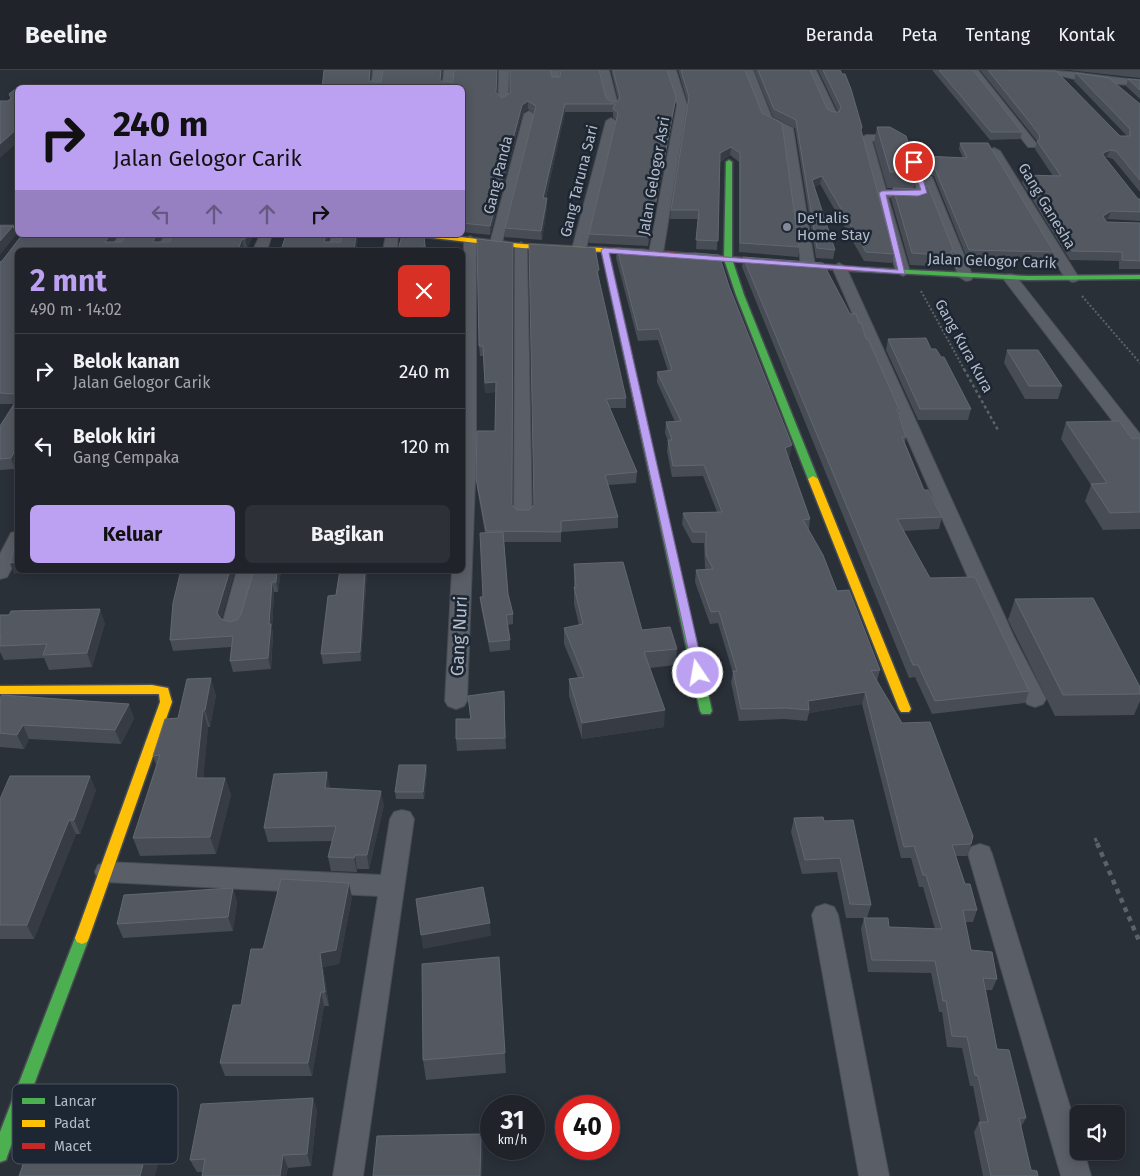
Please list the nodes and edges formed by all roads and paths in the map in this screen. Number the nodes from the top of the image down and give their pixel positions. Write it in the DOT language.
graph roads {
  1 [pos="378,70"];
  2 [pos="448,70"];
  3 [pos="504,70"];
  4 [pos="604,70"];
  5 [pos="670,70"];
  6 [pos="748,70"];
  7 [pos="811,70"];
  8 [pos="973,70"];
  9 [pos="1040,70"];
  10 [pos="1059,74"];
  11 [pos="1110,80"];
  12 [pos="1140,83"];
  13 [pos="376,85"];
  14 [pos="447,85"];
  15 [pos="1072,87"];
  16 [pos="1122,91"];
  17 [pos="503,101"];
  18 [pos="613,105"];
  19 [pos="529,114"];
  20 [pos="833,116"];
  21 [pos="611,120"];
  22 [pos="1032,145"];
  23 [pos="917,150"];
  24 [pos="994,151"];
  25 [pos="729,162"];
  26 [pos="882,193"];
  27 [pos="0,228"];
  28 [pos="15,232"];
  29 [pos="124,237"];
  30 [pos="442,237"];
  31 [pos="470,240"];
  32 [pos="496,243"];
  33 [pos="521,246"];
  34 [pos="117,248"];
  35 [pos="579,249"];
  36 [pos="604,250"];
  37 [pos="656,253"];
  38 [pos="728,259"];
  39 [pos="808,266"];
  40 [pos="839,267"];
  41 [pos="907,273"];
  42 [pos="966,277"];
  43 [pos="1140,277"];
  44 [pos="1010,278"];
  45 [pos="1070,278"];
  46 [pos="1140,363"];
  47 [pos="998,430"];
  48 [pos="1140,445"];
  49 [pos="465,512"];
  50 [pos="523,515"];
  51 [pos="15,543"];
  52 [pos="0,573"];
  53 [pos="246,573"];
  54 [pos="462,573"];
  55 [pos="232,624"];
  56 [pos="0,690"];
  57 [pos="1035,699"];
  58 [pos="456,702"];
  59 [pos="905,709"];
  60 [pos="706,711"];
  61 [pos="402,819"];
  62 [pos="1096,838"];
  63 [pos="980,854"];
  64 [pos="107,872"];
  65 [pos="393,886"];
  66 [pos="825,915"];
  67 [pos="1140,942"];
  68 [pos="27,1084"];
  69 [pos="12,1122"];
  70 [pos="0,1154"];
  71 [pos="348,1176"];
  72 [pos="874,1176"];
  73 [pos="1076,1176"];
  1 -- 13 [label="street"];
  2 -- 14 [label="street"];
  3 -- 17 [label="street"];
  4 -- 18 [label="street"];
  5 -- 37 [label="street, Jalan Gelogor Asri"];
  6 -- 39 [label="street"];
  7 -- 20 [label="street"];
  8 -- 22 [label="street"];
  9 -- 10 [label="street"];
  10 -- 11 [label="street"];
  10 -- 15 [label="street"];
  11 -- 12 [label="street"];
  11 -- 16 [label="street"];
  19 -- 32 [label="street, Gang Panda"];
  21 -- 35 [label="street, Gang Taruna Sari"];
  23 -- 42 [label="street"];
  24 -- 45 [label="street, Gang Ganesha"];
  25 -- 38 [label="street"];
  26 -- 26 [label="street"];
  26 -- 41 [label="street"];
  27 -- 28 [label="street"];
  29 -- 34 [label="street"];
  30 -- 31 [label="street, Jalan Gelogor Carik"];
  31 -- 32 [label="street, Jalan Gelogor Carik"];
  31 -- 49 [label="street, Gang Nuri"];
  32 -- 33 [label="street, Jalan Gelogor Carik"];
  33 -- 35 [label="street, Jalan Gelogor Carik"];
  33 -- 50 [label="street"];
  35 -- 36 [label="street, Jalan Gelogor Carik"];
  36 -- 37 [label="street, Jalan Gelogor Carik"];
  36 -- 60 [label="street"];
  37 -- 38 [label="street, Jalan Gelogor Carik"];
  38 -- 39 [label="street, Jalan Gelogor Carik"];
  38 -- 59 [label="street"];
  39 -- 40 [label="street, Jalan Gelogor Carik"];
  40 -- 41 [label="street, Jalan Gelogor Carik"];
  40 -- 57 [label="street"];
  41 -- 42 [label="street, Jalan Gelogor Carik"];
  41 -- 47 [label="path, Gang Kura Kura"];
  42 -- 44 [label="street, Jalan Gelogor Carik"];
  43 -- 45 [label="street, Jalan Gelogor Carik"];
  44 -- 45 [label="street, Jalan Gelogor Carik"];
  44 -- 48 [label="street"];
  45 -- 46 [label="path"];
  51 -- 52 [label="street"];
  53 -- 55 [label="street"];
  54 -- 58 [label="street, Gang Nuri"];
  56 -- 64 [label="street"];
  61 -- 65 [label="street"];
  62 -- 67 [label="path"];
  63 -- 73 [label="street"];
  64 -- 65 [label="street"];
  64 -- 68 [label="street"];
  65 -- 71 [label="street"];
  66 -- 72 [label="street"];
  69 -- 70 [label="street"];
}
